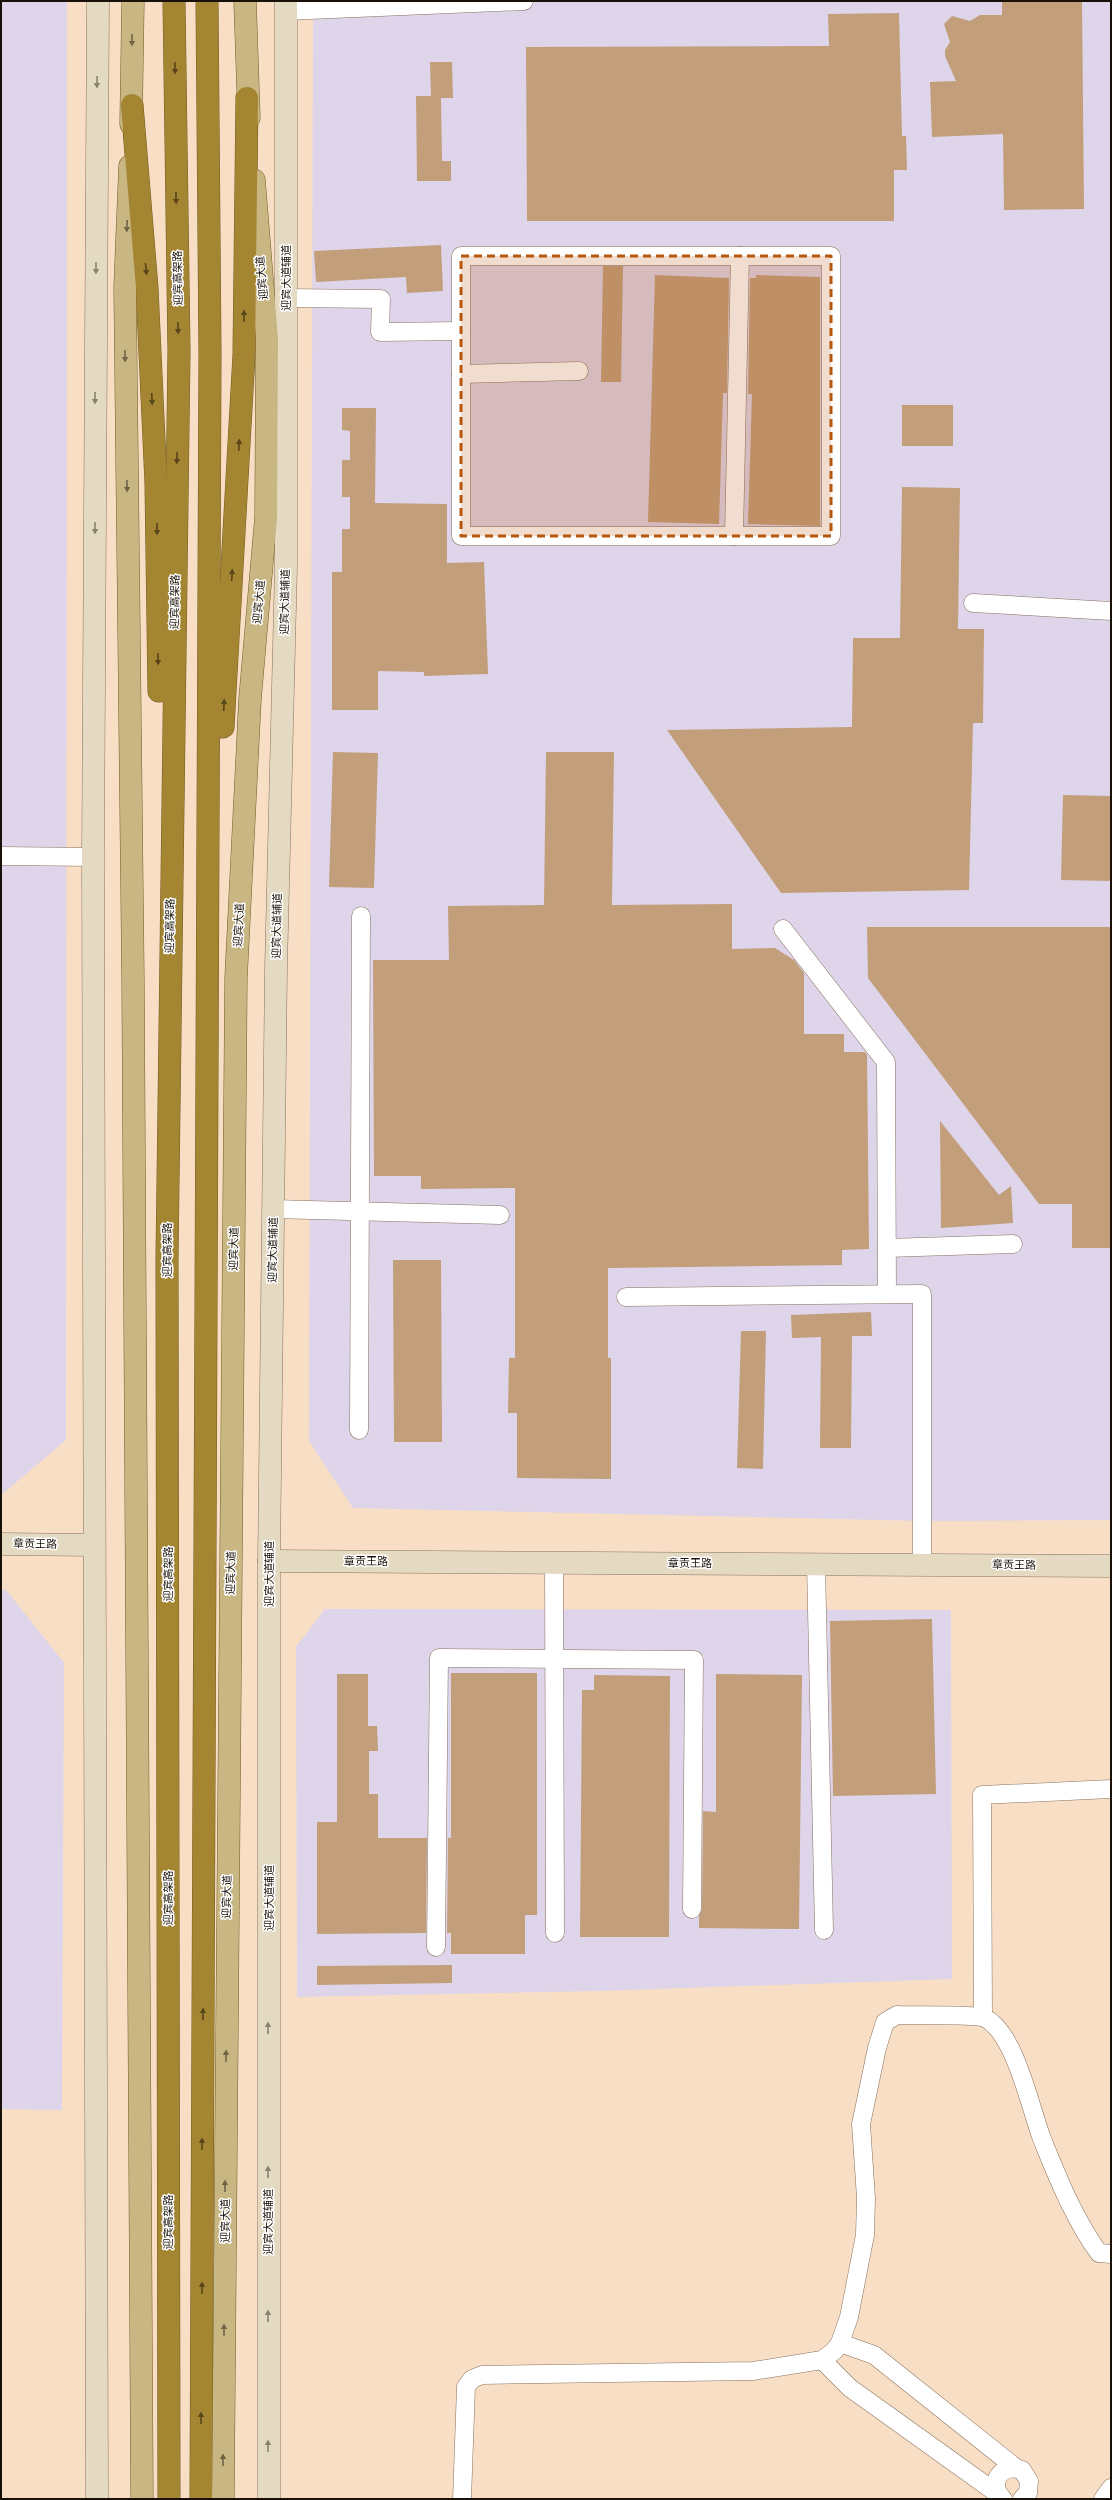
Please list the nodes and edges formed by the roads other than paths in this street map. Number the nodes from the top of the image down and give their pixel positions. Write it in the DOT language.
graph roads {
  1 [pos="98,1"];
  2 [pos="132,1"];
  3 [pos="174,1"];
  4 [pos="207,1"];
  5 [pos="245,1"];
  6 [pos="524,1"];
  7 [pos="286,6"];
  8 [pos="247,98"];
  9 [pos="132,105"];
  10 [pos="740,256"];
  11 [pos="286,298"];
  12 [pos="461,331"];
  13 [pos="579,371"];
  14 [pos="461,374"];
  15 [pos="734,536"];
  16 [pos="973,603"];
  17 [pos="1111,611"];
  18 [pos="1,856"];
  19 [pos="93,856"];
  20 [pos="361,916"];
  21 [pos="783,929"];
  22 [pos="208,968"];
  23 [pos="169,970"];
  24 [pos="273,1209"];
  25 [pos="360,1211"];
  26 [pos="500,1215"];
  27 [pos="1013,1244"];
  28 [pos="887,1248"];
  29 [pos="887,1294"];
  30 [pos="626,1297"];
  31 [pos="359,1430"];
  32 [pos="1,1544"];
  33 [pos="93,1545"];
  34 [pos="269,1561"];
  35 [pos="554,1562"];
  36 [pos="816,1564"];
  37 [pos="922,1564"];
  38 [pos="1111,1566"];
  39 [pos="554,1659"];
  40 [pos="1111,1789"];
  41 [pos="692,1909"];
  42 [pos="824,1930"];
  43 [pos="555,1933"];
  44 [pos="436,1947"];
  45 [pos="983,2017"];
  46 [pos="1111,2254"];
  47 [pos="840,2343"];
  48 [pos="822,2360"];
  49 [pos="1016,2468"];
  50 [pos="1111,2488"];
  51 [pos="1000,2496"];
  52 [pos="97,2499"];
  53 [pos="142,2499"];
  54 [pos="169,2499"];
  55 [pos="201,2499"];
  56 [pos="223,2499"];
  57 [pos="269,2499"];
  58 [pos="462,2499"];
  59 [pos="1023,2499"];
  60 [pos="1103,2499"];
  1 -- 19 [label="street, one-way"];
  2 -- 9 [label="main road, one-way"];
  3 -- 23 [label="highway, 迎宾高架路, one-way"];
  4 -- 22 [label="highway"];
  5 -- 8 [label="main road, 迎宾大道"];
  6 -- 7 [label="street"];
  7 -- 11 [label="street, 迎宾大道辅道"];
  22 -- 8 [label="highway, one-way"];
  56 -- 8 [label="main road, 迎宾大道, one-way"];
  9 -- 23 [label="highway, one-way"];
  9 -- 53 [label="main road, one-way"];
  10 -- 12 [label="street"];
  10 -- 15 [label="street"];
  10 -- 15 [label="street"];
  11 -- 12 [label="street"];
  11 -- 24 [label="street, 迎宾大道辅道"];
  12 -- 14 [label="street"];
  13 -- 14 [label="street"];
  14 -- 15 [label="street"];
  16 -- 17 [label="street"];
  18 -- 19 [label="street"];
  19 -- 33 [label="street"];
  20 -- 25 [label="street"];
  21 -- 28 [label="street"];
  55 -- 22 [label="highway, one-way"];
  23 -- 54 [label="highway, 迎宾高架路"];
  24 -- 25 [label="street"];
  24 -- 34 [label="street, 迎宾大道辅道"];
  25 -- 26 [label="street"];
  25 -- 31 [label="street"];
  27 -- 28 [label="street"];
  28 -- 29 [label="street"];
  29 -- 30 [label="street"];
  29 -- 37 [label="street"];
  32 -- 33 [label="street, 章贡王路"];
  33 -- 52 [label="street"];
  34 -- 35 [label="street, 章贡王路"];
  57 -- 34 [label="street, 迎宾大道辅道, one-way"];
  35 -- 36 [label="street, 章贡王路"];
  35 -- 39 [label="street"];
  36 -- 37 [label="street, 章贡王路"];
  36 -- 42 [label="street"];
  37 -- 38 [label="street, 章贡王路"];
  39 -- 41 [label="street"];
  39 -- 43 [label="street"];
  39 -- 44 [label="street"];
  40 -- 45 [label="street"];
  45 -- 46 [label="street"];
  45 -- 47 [label="street"];
  47 -- 48 [label="street"];
  47 -- 49 [label="street"];
  48 -- 51 [label="street"];
  48 -- 58 [label="street"];
  49 -- 51 [label="street"];
  49 -- 59 [label="street"];
  50 -- 60 [label="street"];
}
